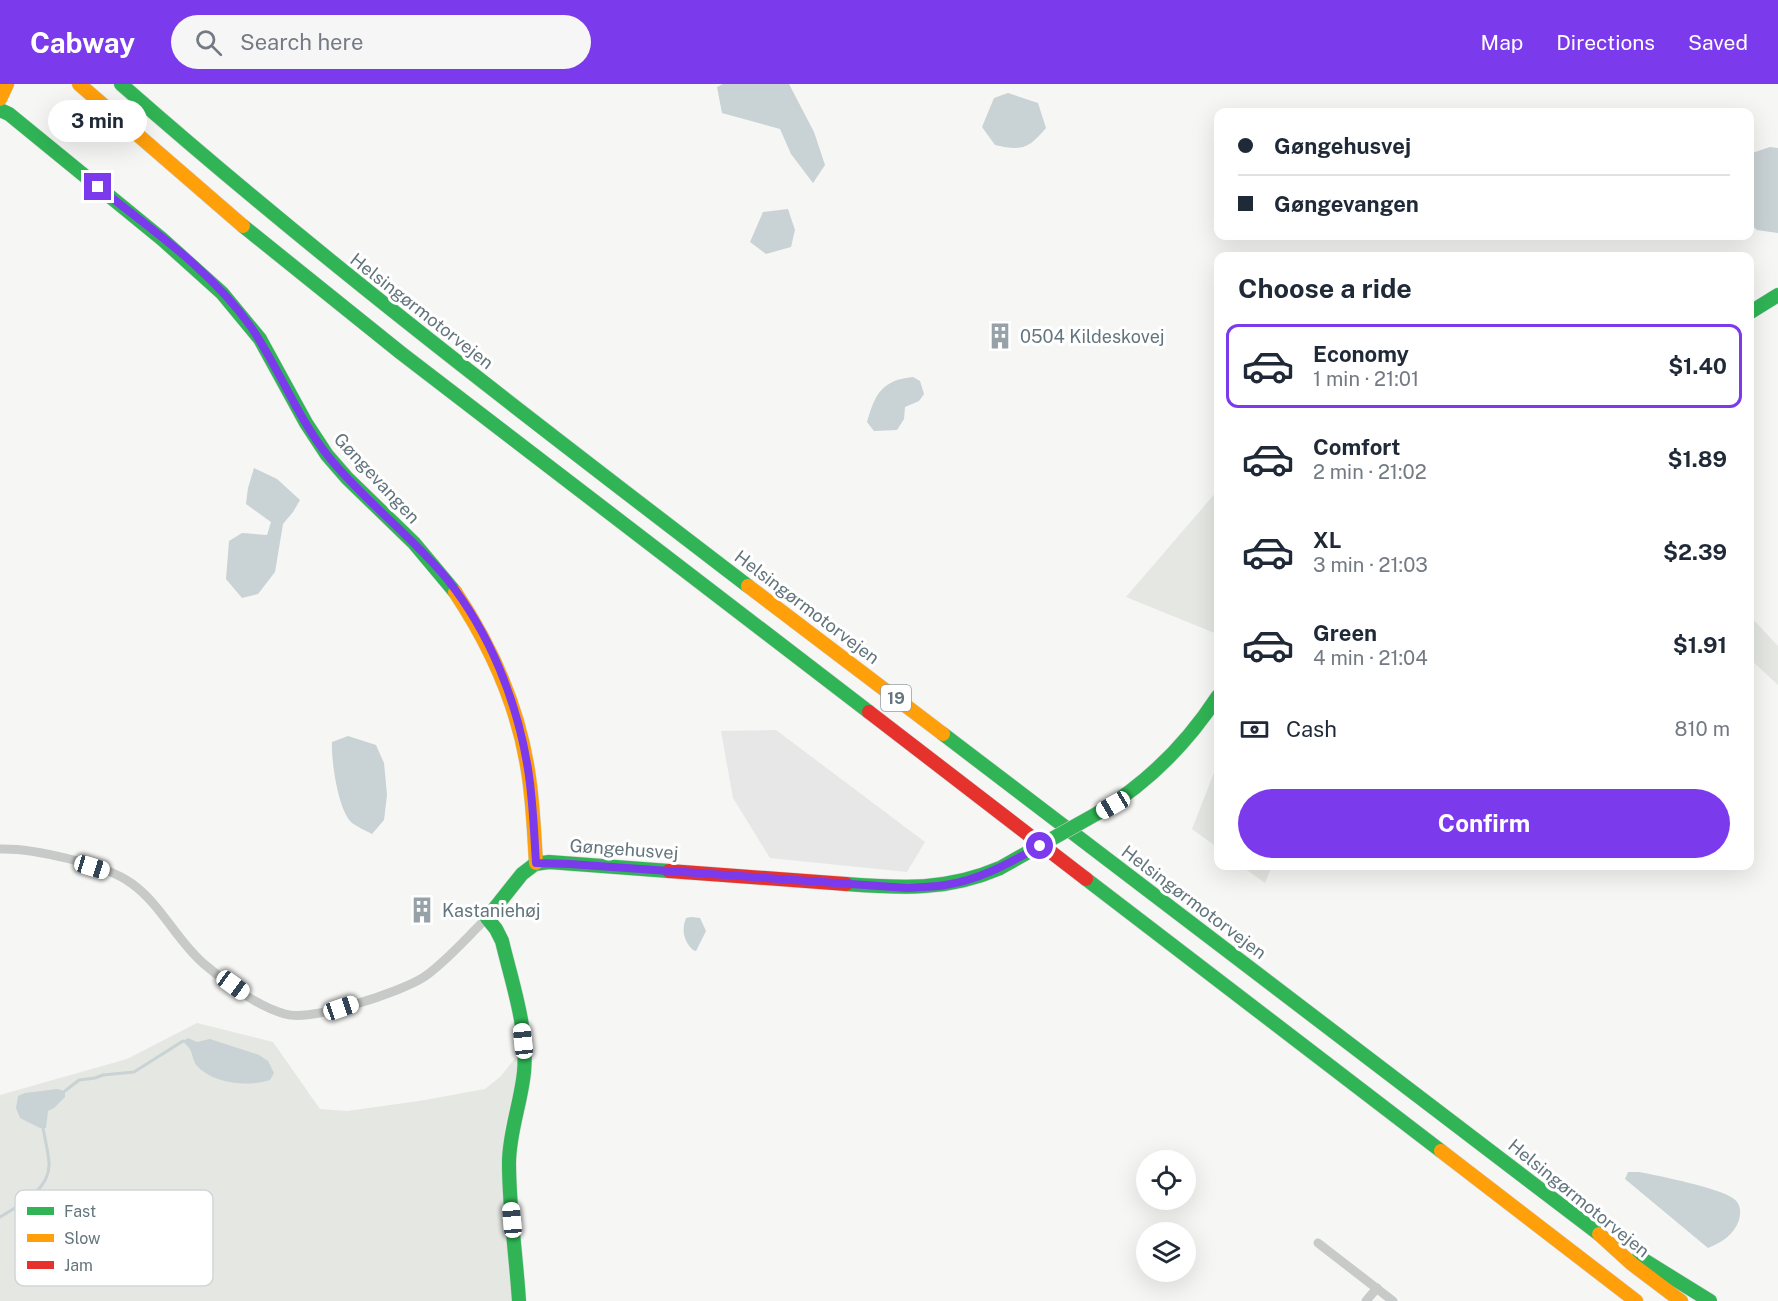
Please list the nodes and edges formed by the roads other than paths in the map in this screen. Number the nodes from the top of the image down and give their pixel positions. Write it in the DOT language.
graph roads {
  1 [pos="7,84"];
  2 [pos="79,84"];
  3 [pos="121,84"];
  4 [pos="0,99"];
  5 [pos="0,110"];
  6 [pos="1778,295"];
  7 [pos="1754,310"];
  8 [pos="1214,703"];
  9 [pos="0,849"];
  10 [pos="536,863"];
  11 [pos="487,918"];
  12 [pos="1596,1231"];
  13 [pos="1318,1243"];
  14 [pos="1377,1288"];
  15 [pos="519,1301"];
  16 [pos="1366,1301"];
  17 [pos="1393,1301"];
  18 [pos="1636,1301"];
  19 [pos="1681,1301"];
  20 [pos="1710,1301"];
  1 -- 4 [label="main road"];
  2 -- 18 [label="main road, 19"];
  3 -- 12 [label="main road, Helsingørmotorvejen / 19"];
  5 -- 10 [label="main road, Gøngevangen"];
  6 -- 7 [label="main road"];
  8 -- 10 [label="main road, Gøngehusvej, bridge"];
  9 -- 11 [label="street"];
  10 -- 11 [label="main road"];
  11 -- 15 [label="main road"];
  12 -- 19 [label="main road, Helsingørmotorvejen / 19"];
  12 -- 20 [label="main road"];
  13 -- 14 [label="street"];
  14 -- 16 [label="street"];
  14 -- 17 [label="street"];
}
